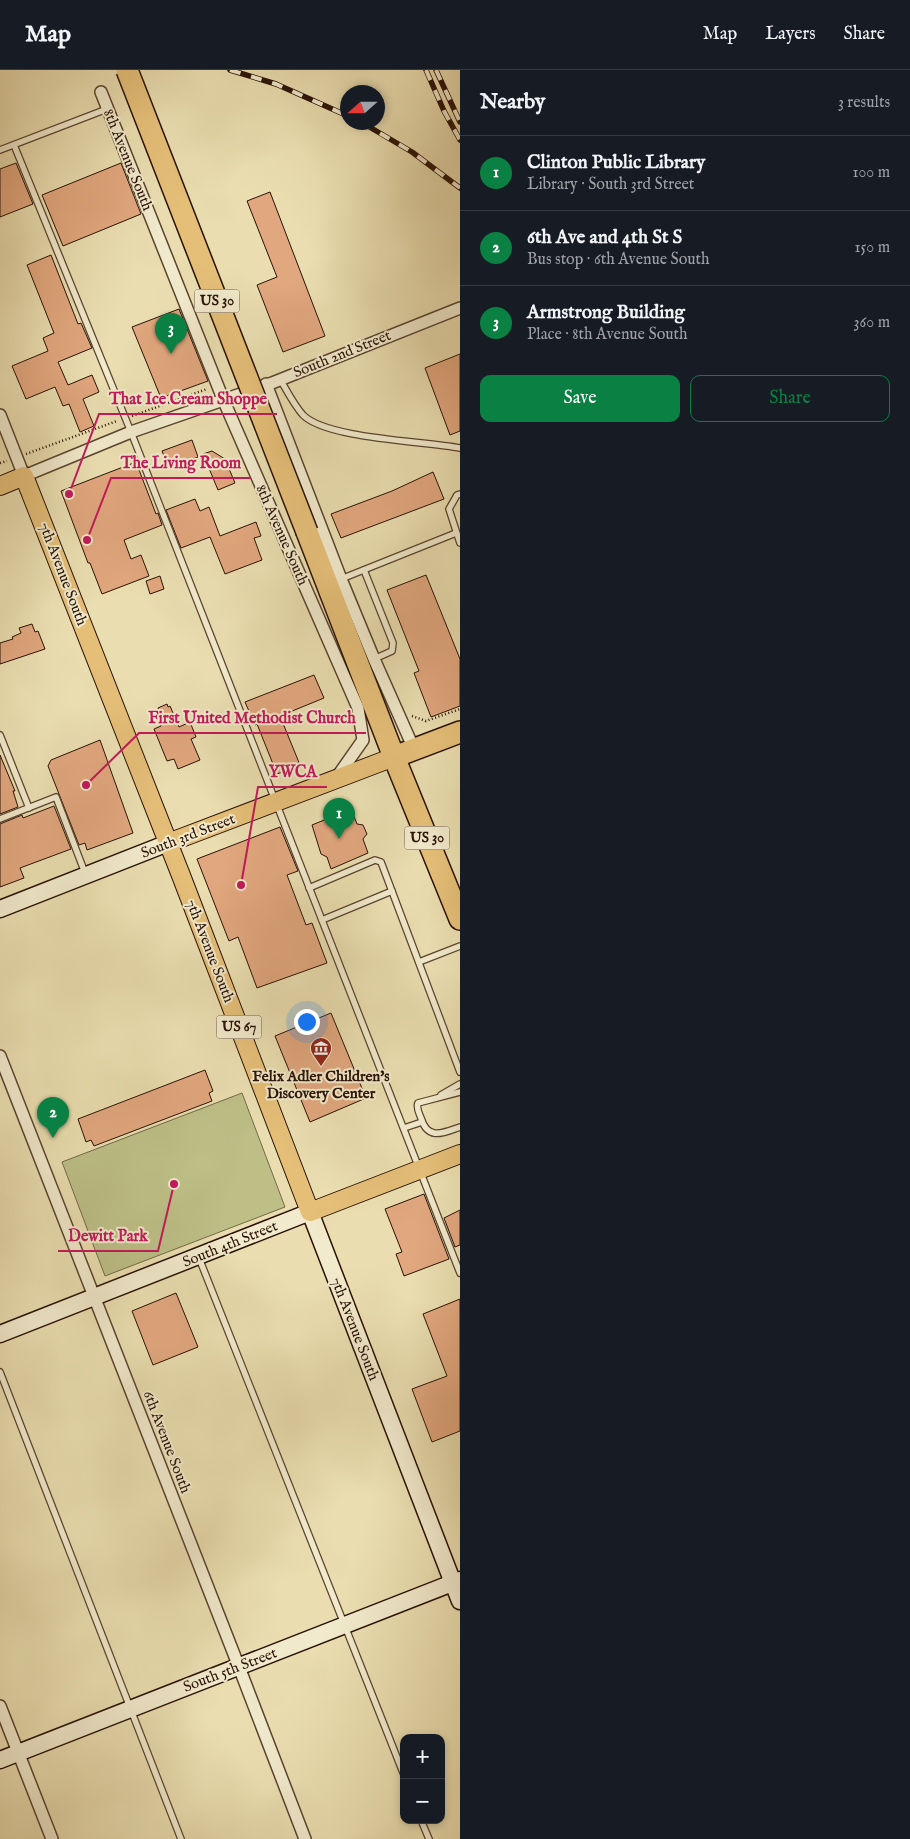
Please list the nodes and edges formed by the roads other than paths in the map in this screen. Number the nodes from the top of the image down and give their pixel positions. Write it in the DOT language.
graph roads {
  1 [pos="127,70"];
  2 [pos="101,92"];
  3 [pos="107,109"];
  4 [pos="14,145"];
  5 [pos="0,150"];
  6 [pos="460,308"];
  7 [pos="280,379"];
  8 [pos="266,384"];
  9 [pos="223,399"];
  10 [pos="0,414"];
  11 [pos="131,432"];
  12 [pos="460,448"];
  13 [pos="24,476"];
  14 [pos="0,486"];
  15 [pos="460,494"];
  16 [pos="456,533"];
  17 [pos="460,543"];
  18 [pos="364,570"];
  19 [pos="341,579"];
  20 [pos="374,660"];
  21 [pos="460,732"];
  22 [pos="0,734"];
  23 [pos="414,749"];
  24 [pos="394,757"];
  25 [pos="336,779"];
  26 [pos="275,802"];
  27 [pos="29,808"];
  28 [pos="0,819"];
  29 [pos="168,843"];
  30 [pos="86,876"];
  31 [pos="309,888"];
  32 [pos="392,891"];
  33 [pos="0,910"];
  34 [pos="460,919"];
  35 [pos="322,920"];
  36 [pos="460,946"];
  37 [pos="418,962"];
  38 [pos="0,1056"];
  39 [pos="460,1072"];
  40 [pos="460,1084"];
  41 [pos="460,1092"];
  42 [pos="433,1100"];
  43 [pos="422,1122"];
  44 [pos="460,1127"];
  45 [pos="404,1128"];
  46 [pos="460,1154"];
  47 [pos="420,1169"];
  48 [pos="310,1212"];
  49 [pos="198,1256"];
  50 [pos="460,1273"];
  51 [pos="95,1297"];
  52 [pos="0,1334"];
  53 [pos="0,1372"];
  54 [pos="457,1582"];
  55 [pos="460,1601"];
  56 [pos="345,1626"];
  57 [pos="240,1667"];
  58 [pos="0,1706"];
  59 [pos="130,1708"];
  60 [pos="18,1753"];
  61 [pos="0,1760"];
  62 [pos="400,1765"];
  63 [pos="423,1824"];
  64 [pos="52,1839"];
  65 [pos="181,1839"];
  66 [pos="305,1839"];
  67 [pos="429,1839"];
  1 -- 24 [label="highway, 8th Avenue South / US 30, bridge"];
  2 -- 3 [label="street, 8th Avenue South"];
  3 -- 4 [label="lane"];
  3 -- 9 [label="street, 8th Avenue South"];
  4 -- 5 [label="lane"];
  4 -- 11 [label="lane"];
  6 -- 7 [label="street, South 2nd Street"];
  7 -- 8 [label="street, South 2nd Street"];
  7 -- 12 [label="lane"];
  8 -- 9 [label="street, South 2nd Street"];
  8 -- 19 [label="street"];
  9 -- 11 [label="street, South 2nd Street"];
  9 -- 25 [label="street, 8th Avenue South"];
  10 -- 13 [label="street, 7th Avenue South"];
  11 -- 13 [label="street, South 2nd Street"];
  11 -- 26 [label="lane"];
  13 -- 14 [label="main road, South 2nd Street"];
  13 -- 29 [label="main road, 7th Avenue South / US 67"];
  15 -- 16 [label="lane"];
  16 -- 17 [label="lane"];
  16 -- 18 [label="lane"];
  18 -- 19 [label="lane"];
  18 -- 20 [label="lane"];
  19 -- 20 [label="street"];
  20 -- 23 [label="street"];
  21 -- 23 [label="highway, South 3rd Street"];
  22 -- 27 [label="lane"];
  23 -- 24 [label="highway, South 3rd Street"];
  24 -- 25 [label="main road, South 3rd Street"];
  24 -- 34 [label="highway, 8th Avenue South / US 30"];
  25 -- 26 [label="main road, South 3rd Street"];
  26 -- 29 [label="main road, South 3rd Street"];
  26 -- 31 [label="lane"];
  27 -- 28 [label="lane"];
  27 -- 30 [label="lane"];
  29 -- 30 [label="street, South 3rd Street"];
  29 -- 48 [label="main road, 7th Avenue South / US 67"];
  30 -- 33 [label="street, South 3rd Street"];
  31 -- 32 [label="lane"];
  31 -- 35 [label="lane"];
  32 -- 35 [label="lane"];
  32 -- 37 [label="lane"];
  35 -- 45 [label="lane"];
  36 -- 37 [label="lane"];
  37 -- 39 [label="lane"];
  38 -- 51 [label="street, 6th Avenue South"];
  40 -- 42 [label="lane"];
  41 -- 42 [label="lane"];
  42 -- 43 [label="lane"];
  43 -- 44 [label="lane"];
  43 -- 45 [label="lane"];
  45 -- 47 [label="lane"];
  46 -- 47 [label="main road, South 4th Street"];
  47 -- 48 [label="main road, South 4th Street"];
  47 -- 50 [label="lane"];
  48 -- 49 [label="street, South 4th Street"];
  48 -- 54 [label="street, 7th Avenue South"];
  49 -- 51 [label="street, South 4th Street"];
  49 -- 56 [label="lane"];
  51 -- 52 [label="street, South 4th Street"];
  51 -- 57 [label="street, 6th Avenue South"];
  53 -- 59 [label="lane"];
  54 -- 55 [label="street, 7th Avenue South"];
  54 -- 56 [label="street, South 5th Street"];
  56 -- 57 [label="street, South 5th Street"];
  56 -- 62 [label="lane"];
  57 -- 59 [label="street, South 5th Street"];
  57 -- 66 [label="street, 6th Avenue South"];
  58 -- 60 [label="street"];
  59 -- 60 [label="street, South 5th Street"];
  59 -- 65 [label="lane"];
  60 -- 61 [label="street, South 5th Street"];
  60 -- 64 [label="street"];
  63 -- 67 [label="lane"];
}
